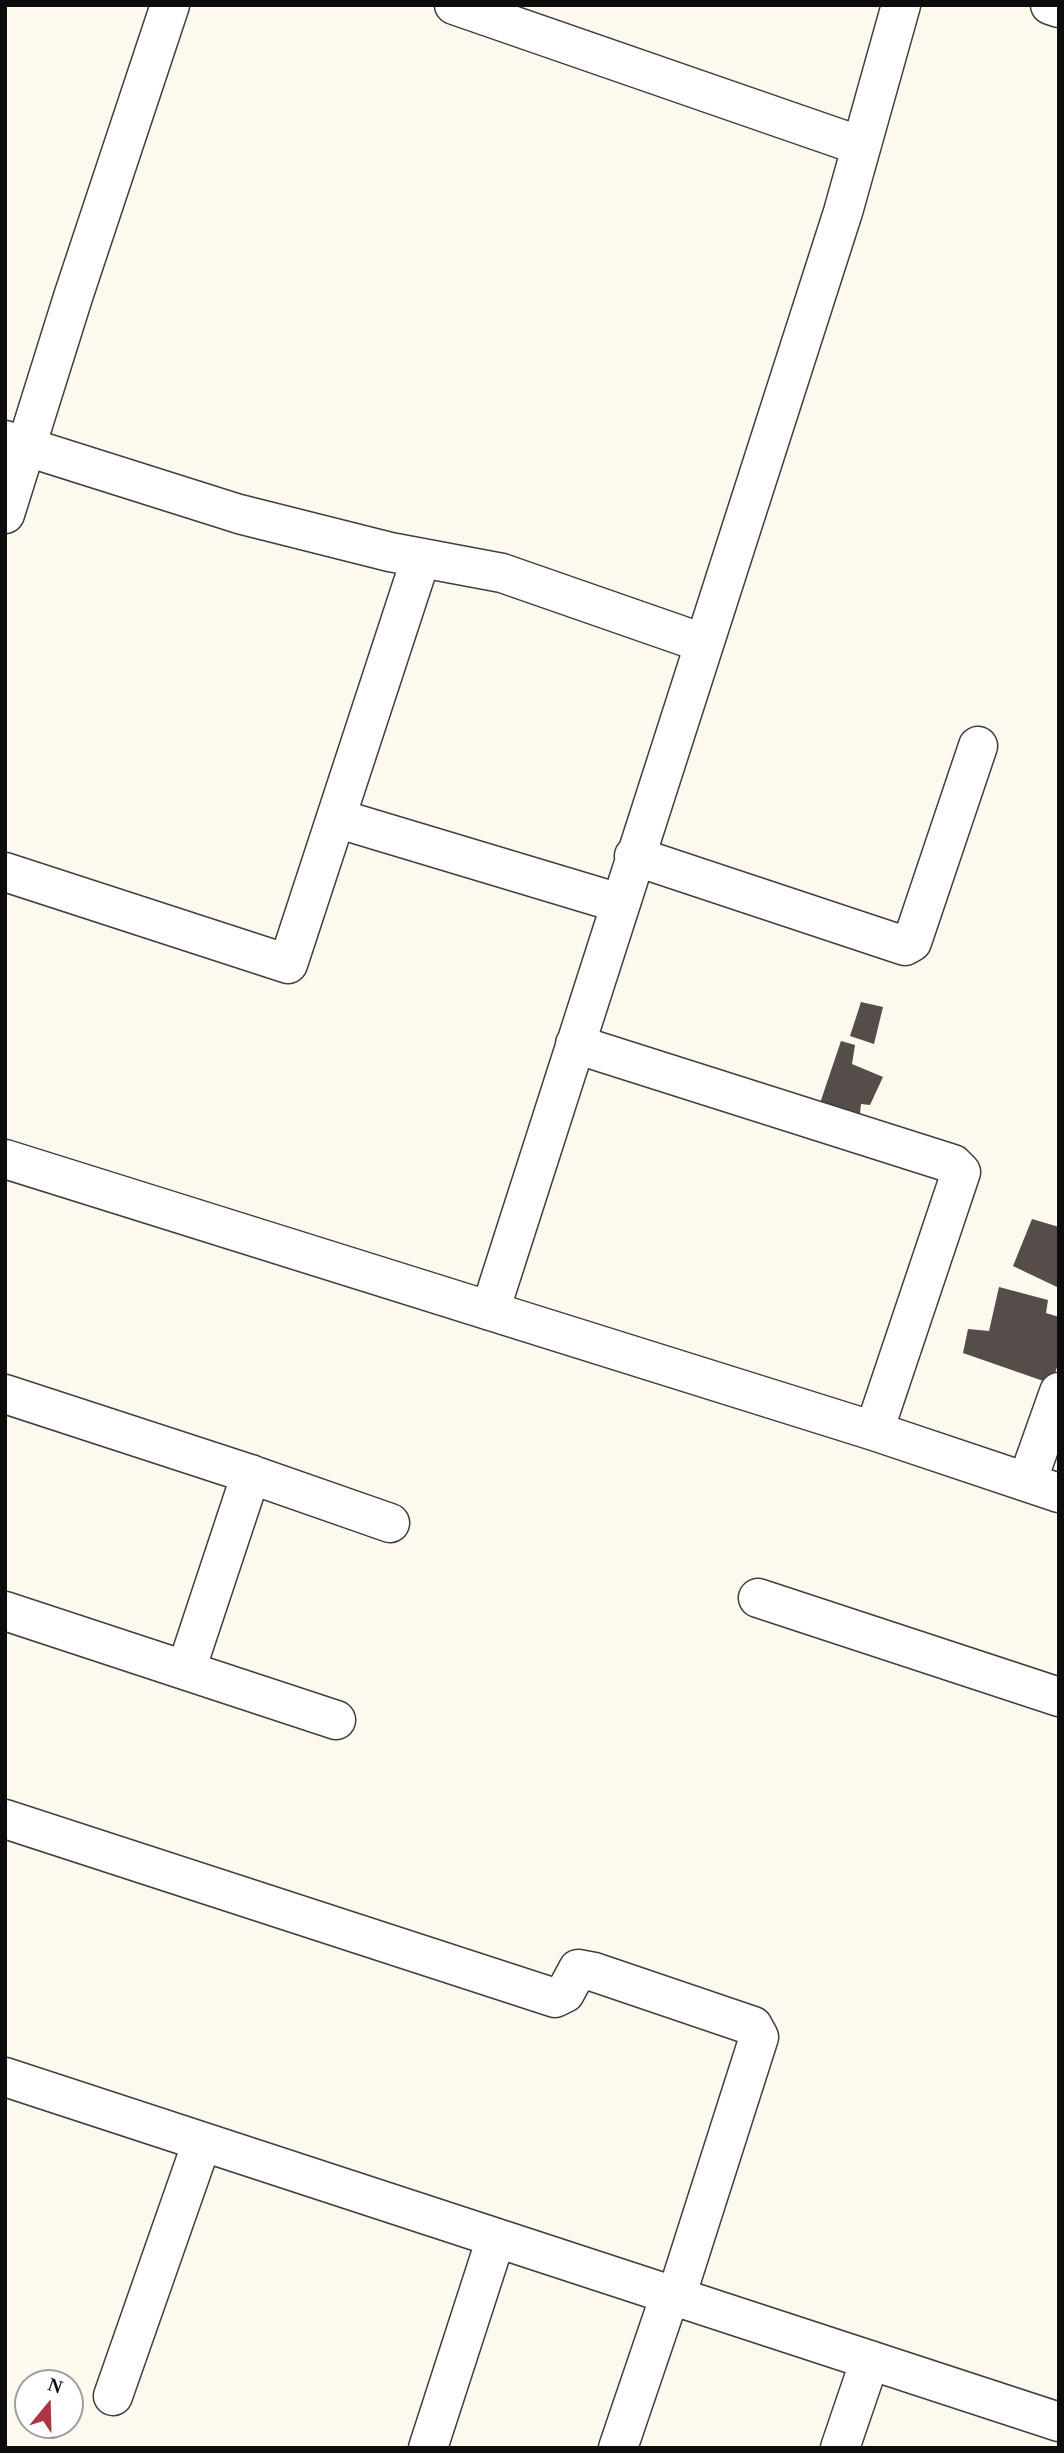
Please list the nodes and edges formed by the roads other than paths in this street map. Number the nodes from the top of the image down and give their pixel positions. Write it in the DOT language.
graph roads {
  1 [pos="170,5"];
  2 [pos="454,5"];
  3 [pos="901,5"];
  4 [pos="1050,5"];
  5 [pos="1059,8"];
  6 [pos="861,146"];
  7 [pos="16,444"];
  8 [pos="5,514"];
  9 [pos="421,558"];
  10 [pos="703,643"];
  11 [pos="978,746"];
  12 [pos="336,818"];
  13 [pos="634,856"];
  14 [pos="5,872"];
  15 [pos="619,903"];
  16 [pos="575,1044"];
  17 [pos="5,1159"];
  18 [pos="490,1311"];
  19 [pos="1059,1392"];
  20 [pos="5,1394"];
  21 [pos="874,1432"];
  22 [pos="251,1474"];
  23 [pos="1043,1487"];
  24 [pos="390,1523"];
  25 [pos="758,1598"];
  26 [pos="5,1611"];
  27 [pos="186,1670"];
  28 [pos="1059,1697"];
  29 [pos="337,1720"];
  30 [pos="5,1819"];
  31 [pos="5,2077"];
  32 [pos="202,2142"];
  33 [pos="496,2238"];
  34 [pos="673,2296"];
  35 [pos="870,2360"];
  36 [pos="113,2396"];
  37 [pos="1059,2422"];
  38 [pos="428,2448"];
  39 [pos="618,2448"];
  40 [pos="840,2448"];
  1 -- 7 [label="street"];
  2 -- 6 [label="street"];
  3 -- 6 [label="street"];
  4 -- 5 [label="street"];
  6 -- 10 [label="street"];
  7 -- 8 [label="street"];
  7 -- 9 [label="street"];
  9 -- 10 [label="street"];
  9 -- 12 [label="street"];
  10 -- 13 [label="street"];
  11 -- 13 [label="street"];
  12 -- 14 [label="street"];
  12 -- 15 [label="street"];
  13 -- 15 [label="street"];
  15 -- 16 [label="street"];
  16 -- 18 [label="street"];
  16 -- 21 [label="street"];
  17 -- 18 [label="street"];
  18 -- 21 [label="street"];
  19 -- 23 [label="street"];
  20 -- 22 [label="street"];
  21 -- 23 [label="street"];
  22 -- 24 [label="street"];
  22 -- 27 [label="street"];
  25 -- 28 [label="street"];
  26 -- 27 [label="street"];
  27 -- 29 [label="street"];
  30 -- 34 [label="street"];
  31 -- 32 [label="street"];
  32 -- 33 [label="street"];
  32 -- 36 [label="street"];
  33 -- 34 [label="street"];
  33 -- 38 [label="street"];
  34 -- 35 [label="street"];
  34 -- 39 [label="street"];
  35 -- 37 [label="street"];
  35 -- 40 [label="street"];
}
